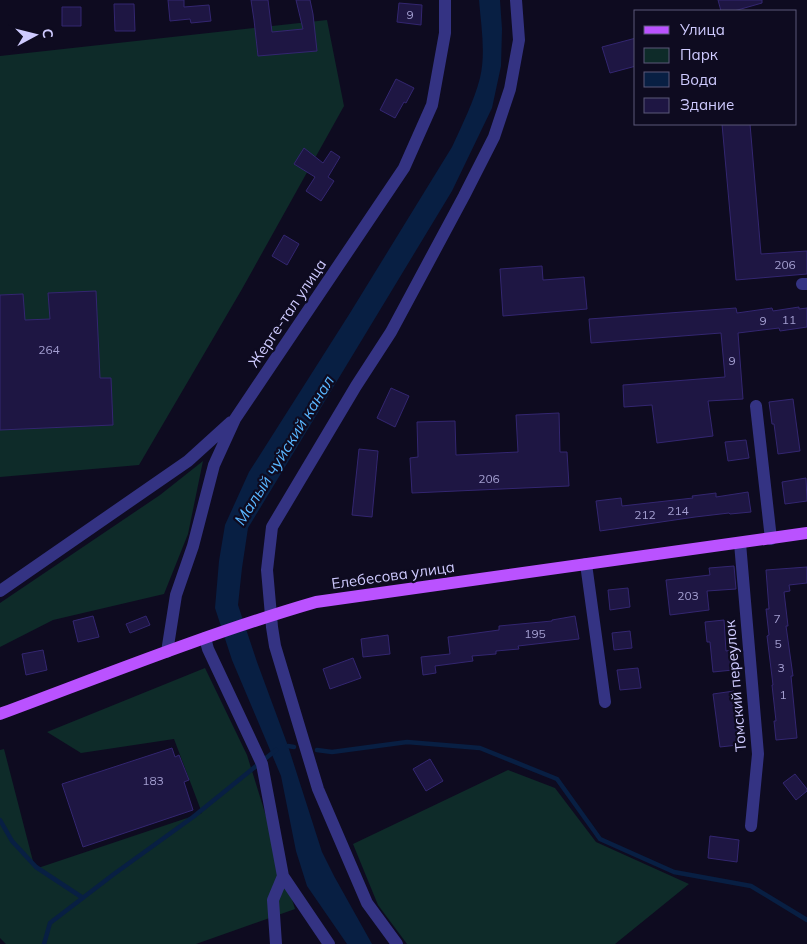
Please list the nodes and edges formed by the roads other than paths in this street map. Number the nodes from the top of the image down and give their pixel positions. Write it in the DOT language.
graph roads {
  1 [pos="445,0"];
  2 [pos="516,0"];
  3 [pos="756,406"];
  4 [pos="235,419"];
  5 [pos="807,533"];
  6 [pos="771,539"];
  7 [pos="740,543"];
  8 [pos="586,564"];
  9 [pos="0,591"];
  10 [pos="268,616"];
  11 [pos="208,637"];
  12 [pos="166,652"];
  13 [pos="604,702"];
  14 [pos="0,714"];
  15 [pos="751,826"];
  16 [pos="284,876"];
  17 [pos="276,944"];
  18 [pos="328,944"];
  19 [pos="397,944"];
  1 -- 4 [label="street, Жерге-тал улица"];
  2 -- 10 [label="street"];
  3 -- 6 [label="street"];
  4 -- 9 [label="street"];
  4 -- 12 [label="street, Жерге-тал улица"];
  5 -- 6 [label="main road, Елебесова улица"];
  6 -- 7 [label="main road, Елебесова улица"];
  7 -- 8 [label="main road, Елебесова улица"];
  7 -- 15 [label="street, Томский переулок"];
  8 -- 10 [label="main road, Елебесова улица"];
  8 -- 13 [label="street"];
  10 -- 11 [label="main road, Елебесова улица"];
  10 -- 19 [label="street"];
  11 -- 12 [label="main road, Елебесова улица"];
  11 -- 16 [label="street"];
  12 -- 14 [label="main road, Елебесова улица"];
  16 -- 17 [label="street"];
  16 -- 18 [label="street"];
}
